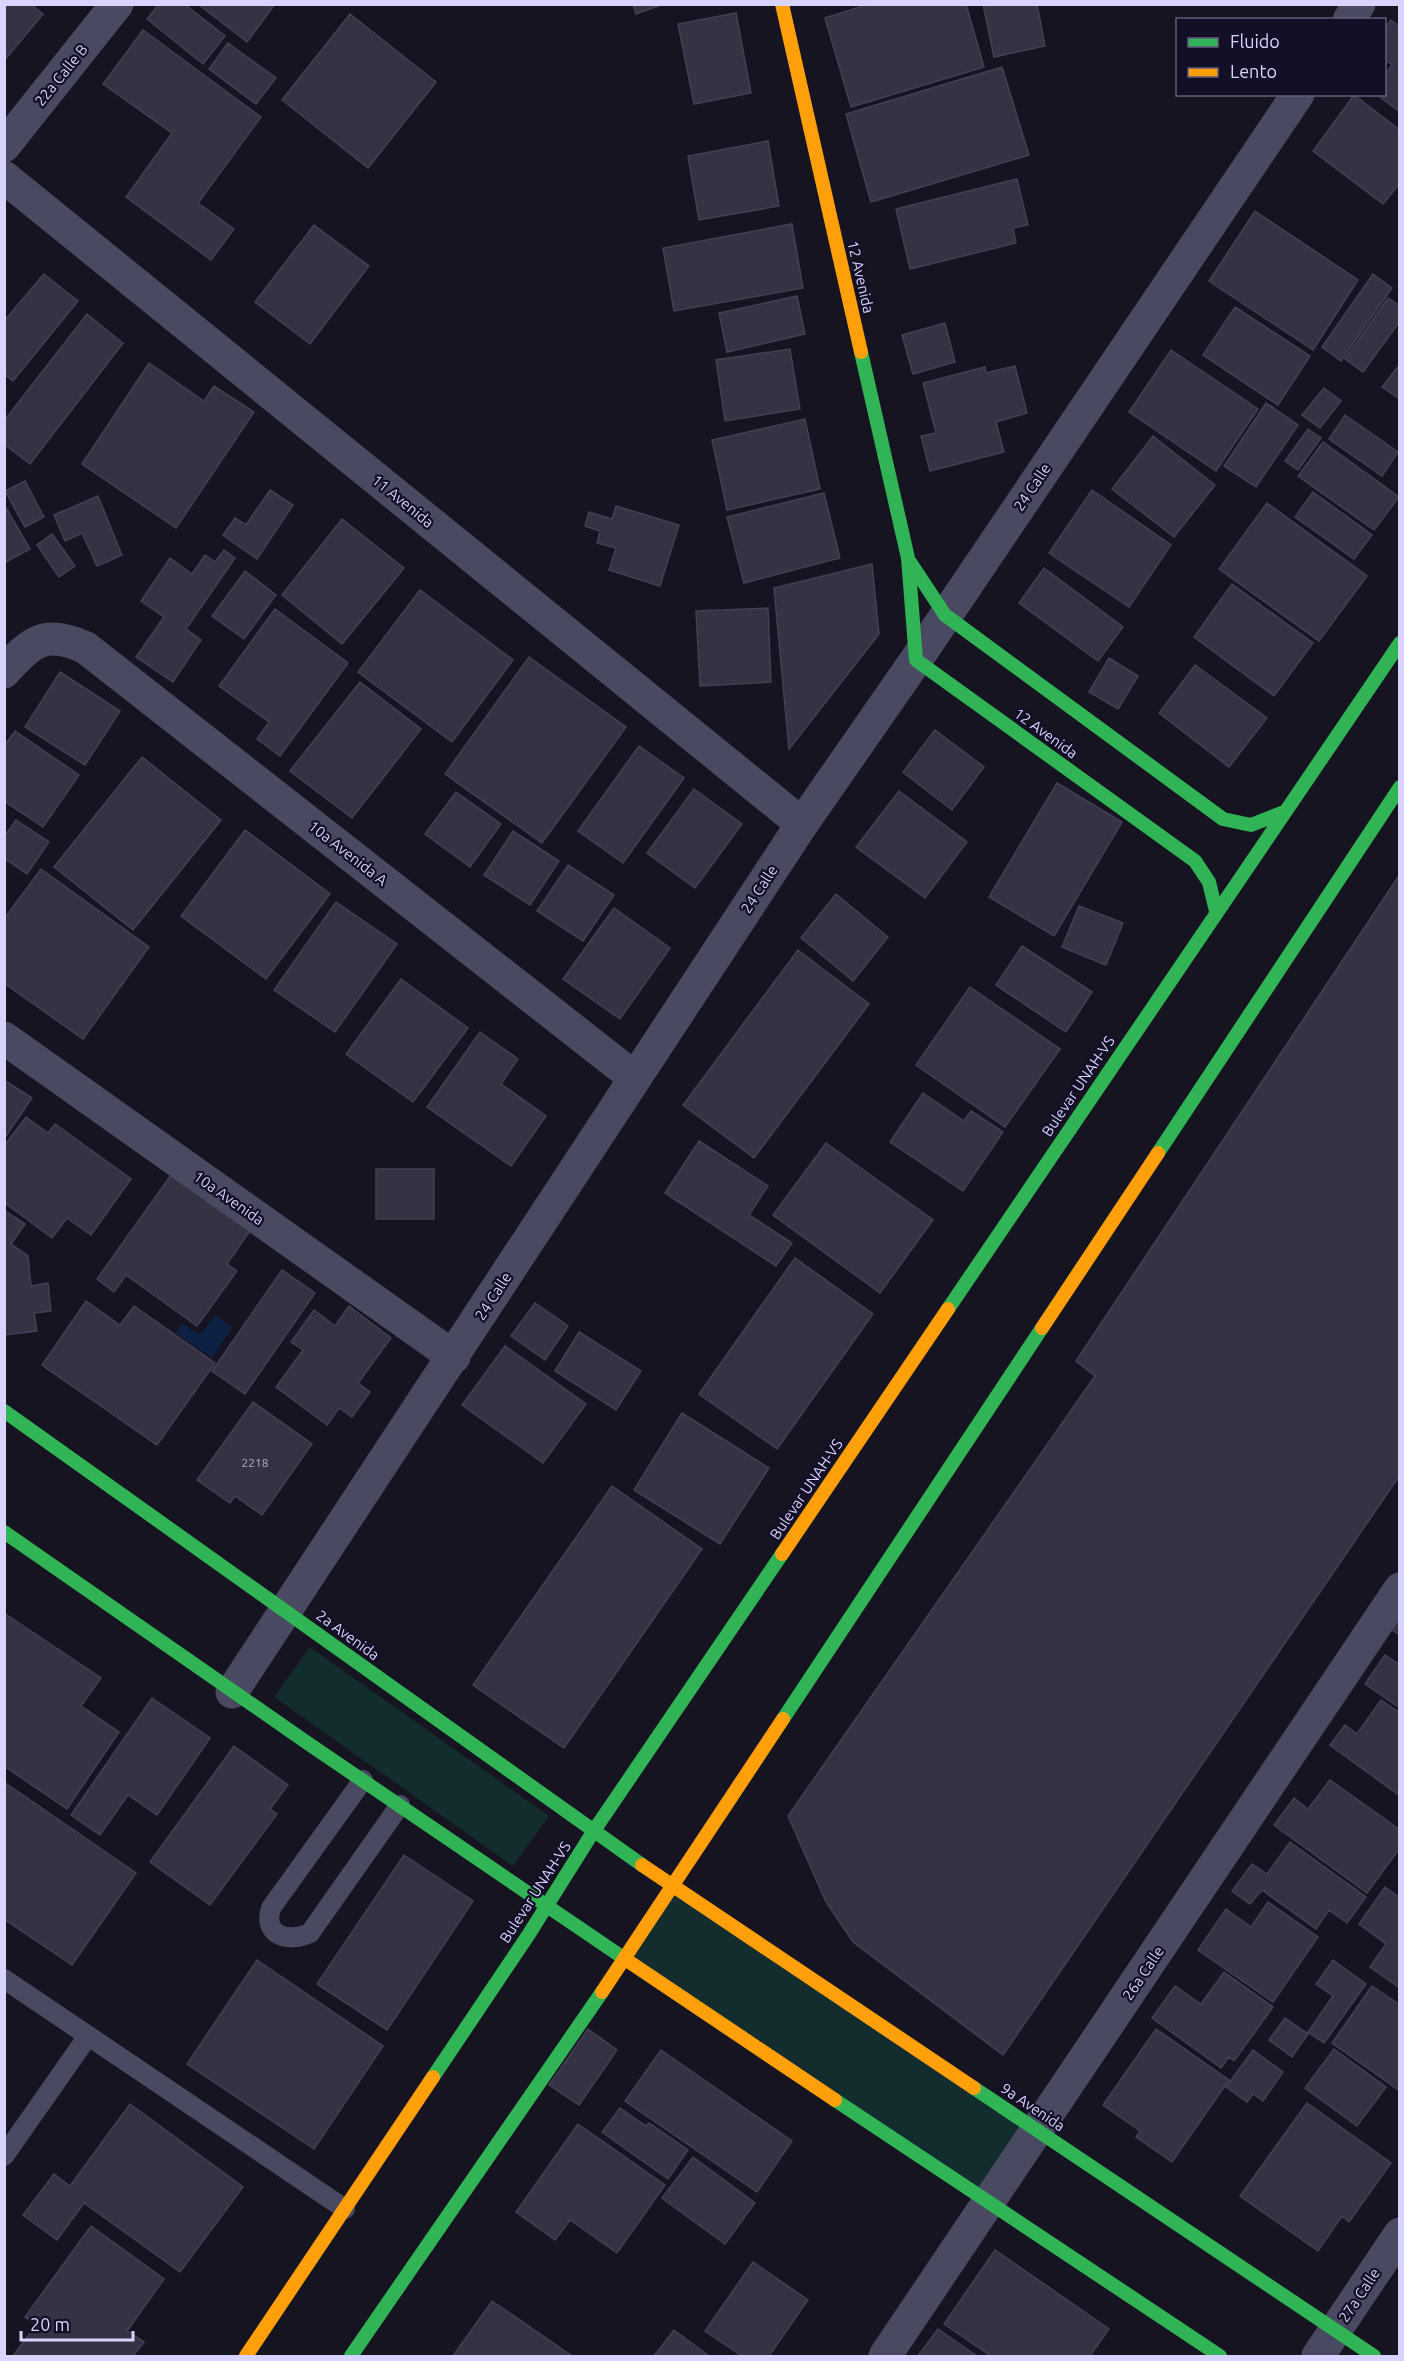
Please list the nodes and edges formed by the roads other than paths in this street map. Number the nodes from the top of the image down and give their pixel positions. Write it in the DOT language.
graph roads {
  1 [pos="117,4"];
  2 [pos="1359,4"];
  3 [pos="786,5"];
  4 [pos="1350,18"];
  5 [pos="1297,96"];
  6 [pos="4,146"];
  7 [pos="4,177"];
  8 [pos="908,558"];
  9 [pos="945,615"];
  10 [pos="1400,643"];
  11 [pos="916,660"];
  12 [pos="4,672"];
  13 [pos="1400,787"];
  14 [pos="1284,813"];
  15 [pos="802,824"];
  16 [pos="1216,911"];
  17 [pos="4,1038"];
  18 [pos="635,1078"];
  19 [pos="454,1357"];
  20 [pos="4,1411"];
  21 [pos="4,1532"];
  22 [pos="1400,1588"];
  23 [pos="286,1611"];
  24 [pos="232,1692"];
  25 [pos="363,1780"];
  26 [pos="400,1805"];
  27 [pos="593,1832"];
  28 [pos="673,1884"];
  29 [pos="546,1905"];
  30 [pos="624,1960"];
  31 [pos="4,1979"];
  32 [pos="88,2036"];
  33 [pos="1038,2130"];
  34 [pos="4,2156"];
  35 [pos="989,2203"];
  36 [pos="345,2209"];
  37 [pos="1400,2234"];
  38 [pos="1326,2343"];
  39 [pos="246,2356"];
  40 [pos="351,2356"];
  41 [pos="885,2356"];
  42 [pos="1220,2356"];
  43 [pos="1374,2356"];
  1 -- 6 [label="street, 22a Calle B"];
  2 -- 4 [label="street"];
  3 -- 8 [label="street, 12 Avenida"];
  5 -- 9 [label="street, 24 Calle"];
  7 -- 15 [label="street, 11 Avenida"];
  8 -- 9 [label="street, 12 Avenida"];
  8 -- 11 [label="street, 12 Avenida"];
  9 -- 11 [label="street, 24 Calle"];
  9 -- 14 [label="street, 12 Avenida"];
  10 -- 14 [label="street, Bulevar UNAH-VS"];
  11 -- 15 [label="street, 24 Calle"];
  11 -- 16 [label="street, 12 Avenida"];
  12 -- 18 [label="street, 10a Avenida A"];
  13 -- 28 [label="street"];
  14 -- 16 [label="street, Bulevar UNAH-VS"];
  15 -- 18 [label="street, 24 Calle"];
  16 -- 27 [label="street, Bulevar UNAH-VS"];
  17 -- 19 [label="street, 10a Avenida"];
  18 -- 19 [label="street, 24 Calle"];
  19 -- 23 [label="street, 24 Calle"];
  20 -- 23 [label="street, 2a Avenida"];
  21 -- 24 [label="street"];
  22 -- 33 [label="street, 26a Calle"];
  23 -- 24 [label="street, 24 Calle"];
  23 -- 27 [label="street, 2a Avenida"];
  24 -- 25 [label="street"];
  25 -- 26 [label="street"];
  25 -- 26 [label="lane"];
  26 -- 29 [label="street"];
  27 -- 28 [label="street, 2a Avenida"];
  27 -- 29 [label="street, Bulevar UNAH-VS"];
  28 -- 30 [label="street"];
  28 -- 33 [label="street, 9a Avenida"];
  29 -- 30 [label="street"];
  29 -- 36 [label="street, Bulevar UNAH-VS"];
  30 -- 35 [label="street"];
  30 -- 40 [label="street"];
  31 -- 32 [label="lane"];
  32 -- 34 [label="lane"];
  32 -- 36 [label="lane"];
  33 -- 35 [label="street, 26a Calle"];
  33 -- 38 [label="street, 9a Avenida"];
  35 -- 41 [label="street, 26a Calle"];
  35 -- 42 [label="street"];
  36 -- 39 [label="street, Bulevar UNAH-VS"];
  37 -- 38 [label="street, 27a Calle"];
  38 -- 43 [label="street, 9a Avenida"];
}
